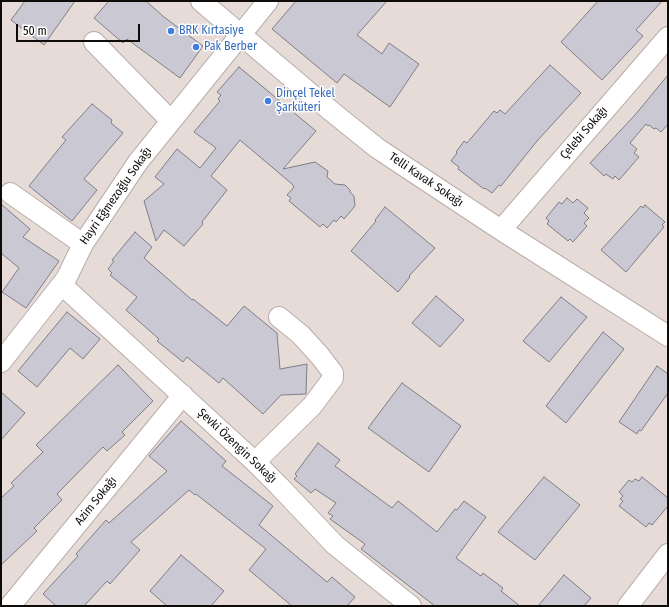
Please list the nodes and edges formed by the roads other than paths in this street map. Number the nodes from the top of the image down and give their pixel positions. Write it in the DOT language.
graph roads {
  1 [pos="201,1"];
  2 [pos="268,1"];
  3 [pos="240,35"];
  4 [pos="668,37"];
  5 [pos="94,42"];
  6 [pos="171,121"];
  7 [pos="10,193"];
  8 [pos="501,230"];
  9 [pos="82,244"];
  10 [pos="62,285"];
  11 [pos="279,317"];
  12 [pos="668,336"];
  13 [pos="1,362"];
  14 [pos="183,396"];
  15 [pos="255,462"];
  16 [pos="668,554"];
  17 [pos="10,606"];
  18 [pos="411,606"];
  19 [pos="628,606"];
  1 -- 3 [label="street, Telli Kavak Sokağı"];
  2 -- 3 [label="street, Hayri Eğmezoğlu Sokağı"];
  3 -- 6 [label="street, Hayri Eğmezoğlu Sokağı"];
  3 -- 8 [label="street, Telli Kavak Sokağı"];
  4 -- 8 [label="street, Çelebi Sokağı"];
  5 -- 6 [label="street"];
  6 -- 9 [label="street, Hayri Eğmezoğlu Sokağı"];
  7 -- 9 [label="street"];
  8 -- 12 [label="street, Telli Kavak Sokağı"];
  9 -- 10 [label="street, Hayri Eğmezoğlu Sokağı"];
  10 -- 13 [label="street, Hayri Eğmezoğlu Sokağı"];
  10 -- 14 [label="street, Şevki Özengin Sokağı"];
  11 -- 15 [label="street"];
  14 -- 15 [label="street, Şevki Özengin Sokağı"];
  14 -- 17 [label="street, Azim Sokağı"];
  15 -- 18 [label="street, Şevki Özengin Sokağı"];
  16 -- 19 [label="street"];
}
